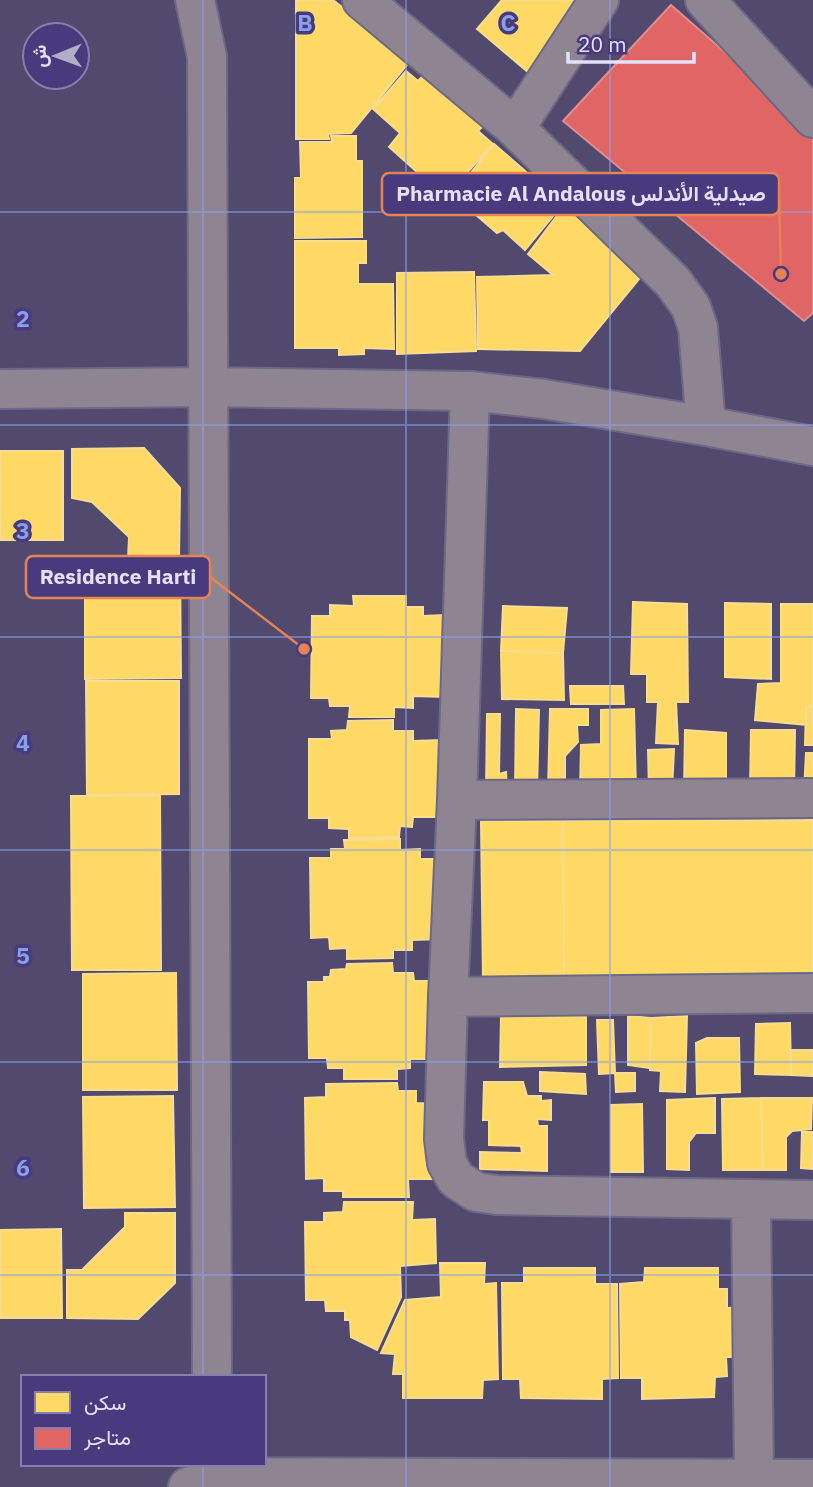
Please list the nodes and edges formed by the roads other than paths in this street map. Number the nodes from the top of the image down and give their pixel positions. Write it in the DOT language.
graph roads {
  1 [pos="195,0"];
  2 [pos="362,0"];
  3 [pos="598,0"];
  4 [pos="705,0"];
  5 [pos="813,118"];
  6 [pos="515,128"];
  7 [pos="209,387"];
  8 [pos="0,389"];
  9 [pos="470,391"];
  10 [pos="706,426"];
  11 [pos="813,446"];
  12 [pos="813,798"];
  13 [pos="457,800"];
  14 [pos="813,993"];
  15 [pos="447,997"];
  16 [pos="751,1200"];
  17 [pos="813,1200"];
  18 [pos="212,1375"];
  19 [pos="206,1479"];
  20 [pos="754,1479"];
  21 [pos="813,1479"];
  22 [pos="544,1482"];
  1 -- 7 [label="street"];
  2 -- 6 [label="street"];
  3 -- 6 [label="street"];
  4 -- 5 [label="street"];
  6 -- 10 [label="street"];
  7 -- 8 [label="street"];
  7 -- 9 [label="street"];
  7 -- 18 [label="street"];
  9 -- 10 [label="street"];
  9 -- 13 [label="street"];
  10 -- 11 [label="street"];
  12 -- 13 [label="street"];
  13 -- 15 [label="street"];
  14 -- 15 [label="street"];
  15 -- 16 [label="street"];
  16 -- 17 [label="street"];
  16 -- 20 [label="street"];
  19 -- 22 [label="street"];
  20 -- 21 [label="street"];
  20 -- 22 [label="street"];
}
